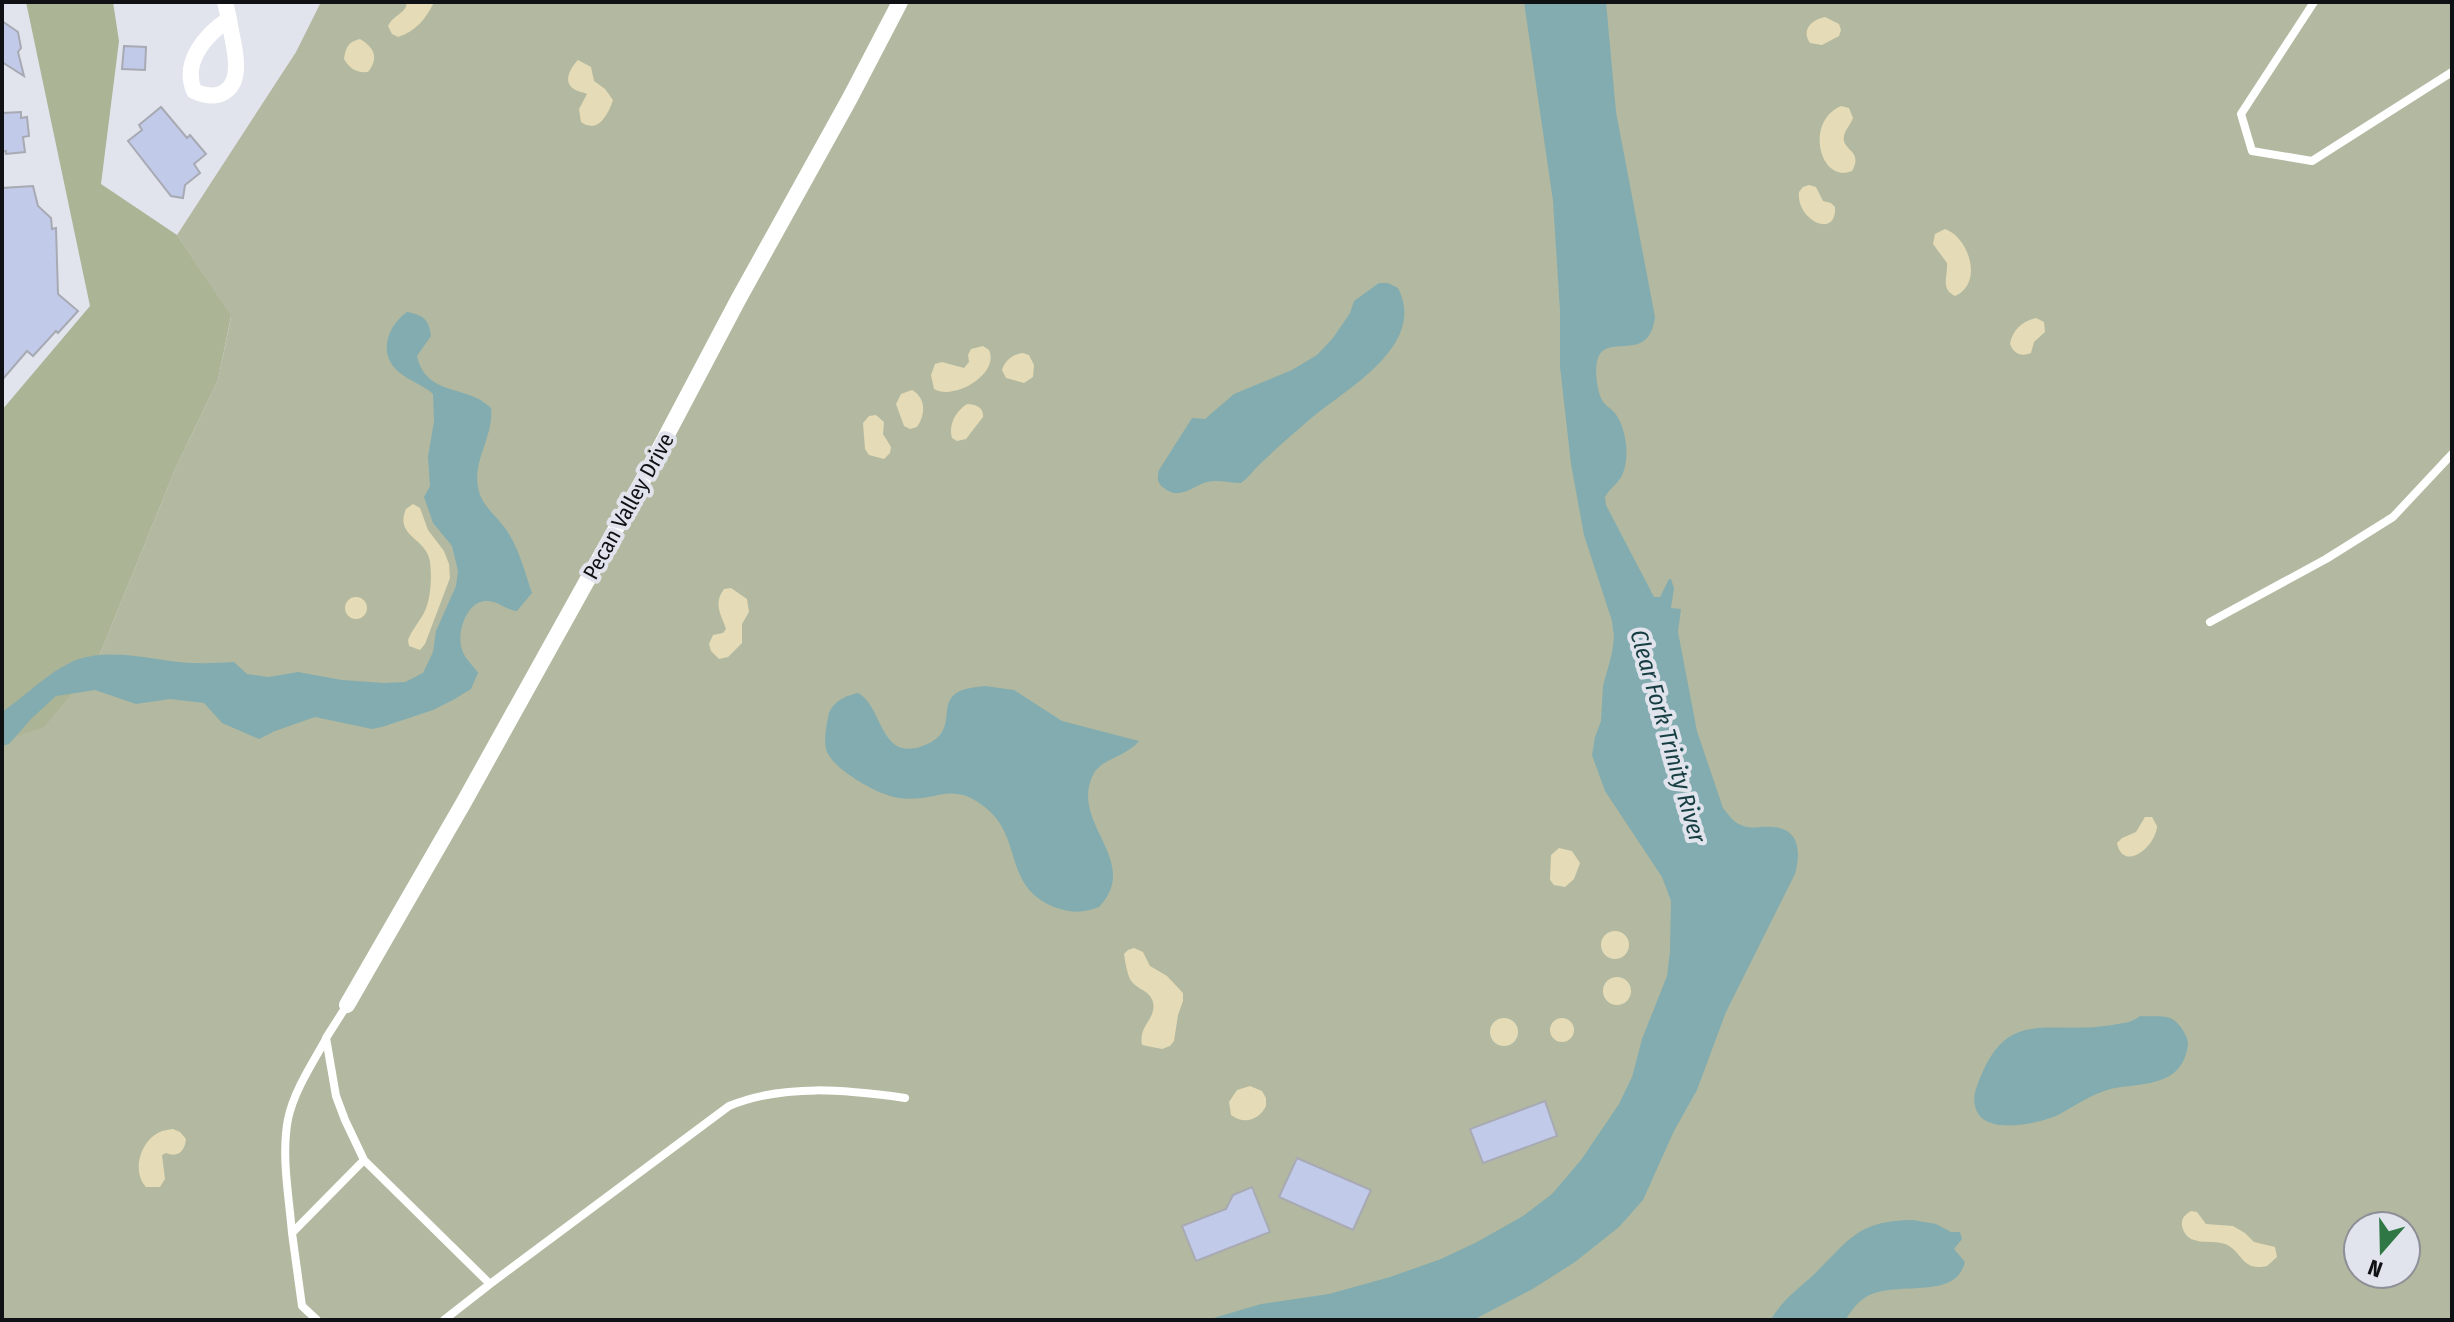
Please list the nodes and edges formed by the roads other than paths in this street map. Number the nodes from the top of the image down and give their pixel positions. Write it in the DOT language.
graph roads {
  1 [pos="225,2"];
  2 [pos="900,2"];
  3 [pos="2314,2"];
  4 [pos="229,19"];
  5 [pos="2452,72"];
  6 [pos="2452,454"];
  7 [pos="2210,622"];
  8 [pos="347,1005"];
  9 [pos="326,1038"];
  10 [pos="905,1098"];
  11 [pos="364,1160"];
  12 [pos="292,1233"];
  13 [pos="490,1284"];
  14 [pos="317,1320"];
  15 [pos="444,1320"];
  1 -- 4 [label="street"];
  2 -- 8 [label="street, Pecan Valley Drive"];
  3 -- 5 [label="lane"];
  6 -- 7 [label="lane"];
  8 -- 9 [label="lane"];
  9 -- 11 [label="lane"];
  9 -- 12 [label="lane"];
  10 -- 13 [label="lane"];
  11 -- 12 [label="lane"];
  11 -- 13 [label="lane"];
  12 -- 14 [label="lane"];
  13 -- 15 [label="lane"];
}
